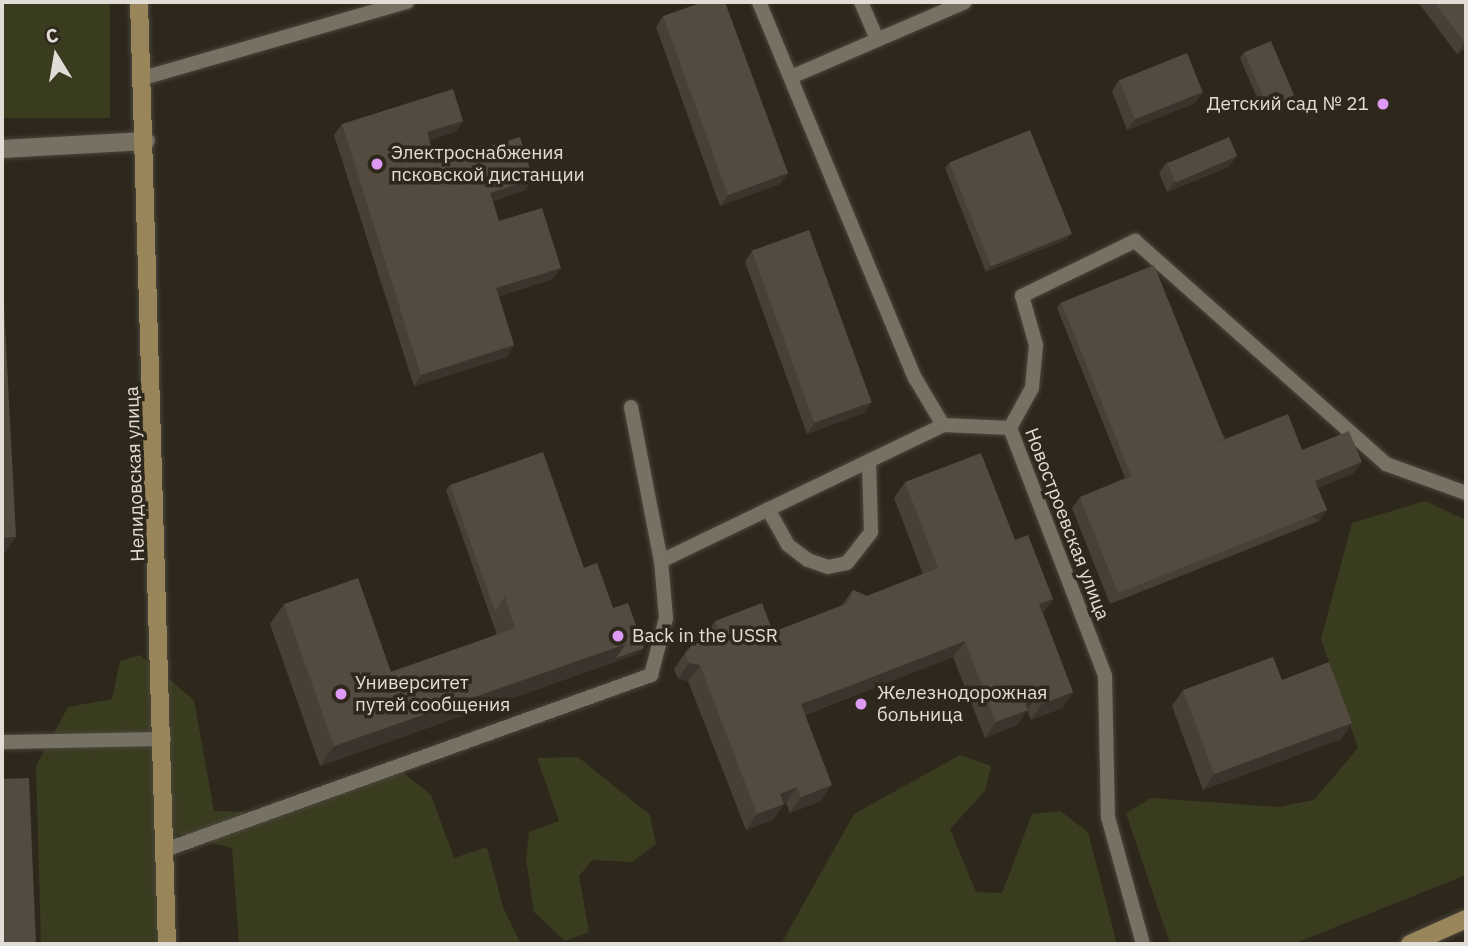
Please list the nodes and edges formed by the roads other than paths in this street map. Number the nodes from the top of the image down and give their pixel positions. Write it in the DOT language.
graph roads {
  1 [pos="139,2"];
  2 [pos="407,2"];
  3 [pos="759,2"];
  4 [pos="862,2"];
  5 [pos="965,2"];
  6 [pos="877,39"];
  7 [pos="791,77"];
  8 [pos="143,78"];
  9 [pos="146,141"];
  10 [pos="2,149"];
  11 [pos="631,407"];
  12 [pos="943,425"];
  13 [pos="1010,428"];
  14 [pos="869,461"];
  15 [pos="1466,494"];
  16 [pos="768,509"];
  17 [pos="661,561"];
  18 [pos="164,739"];
  19 [pos="2,742"];
  20 [pos="165,850"];
  21 [pos="1466,919"];
  22 [pos="167,944"];
  23 [pos="1143,944"];
  24 [pos="1410,944"];
  1 -- 8 [label="street, Нелидовская улица"];
  2 -- 8 [label="lane"];
  3 -- 7 [label="lane"];
  4 -- 6 [label="lane"];
  5 -- 6 [label="lane"];
  6 -- 7 [label="lane"];
  7 -- 12 [label="lane"];
  8 -- 9 [label="street, Нелидовская улица"];
  9 -- 10 [label="street"];
  9 -- 18 [label="street, Нелидовская улица"];
  11 -- 17 [label="lane"];
  12 -- 13 [label="lane, Новостроевская улица"];
  12 -- 14 [label="lane"];
  13 -- 15 [label="lane"];
  13 -- 23 [label="lane, Новостроевская улица"];
  14 -- 16 [label="lane"];
  14 -- 16 [label="lane"];
  16 -- 17 [label="lane"];
  17 -- 20 [label="lane"];
  18 -- 19 [label="lane"];
  18 -- 20 [label="street, Нелидовская улица"];
  20 -- 22 [label="street, Нелидовская улица"];
  21 -- 24 [label="street"];
}
